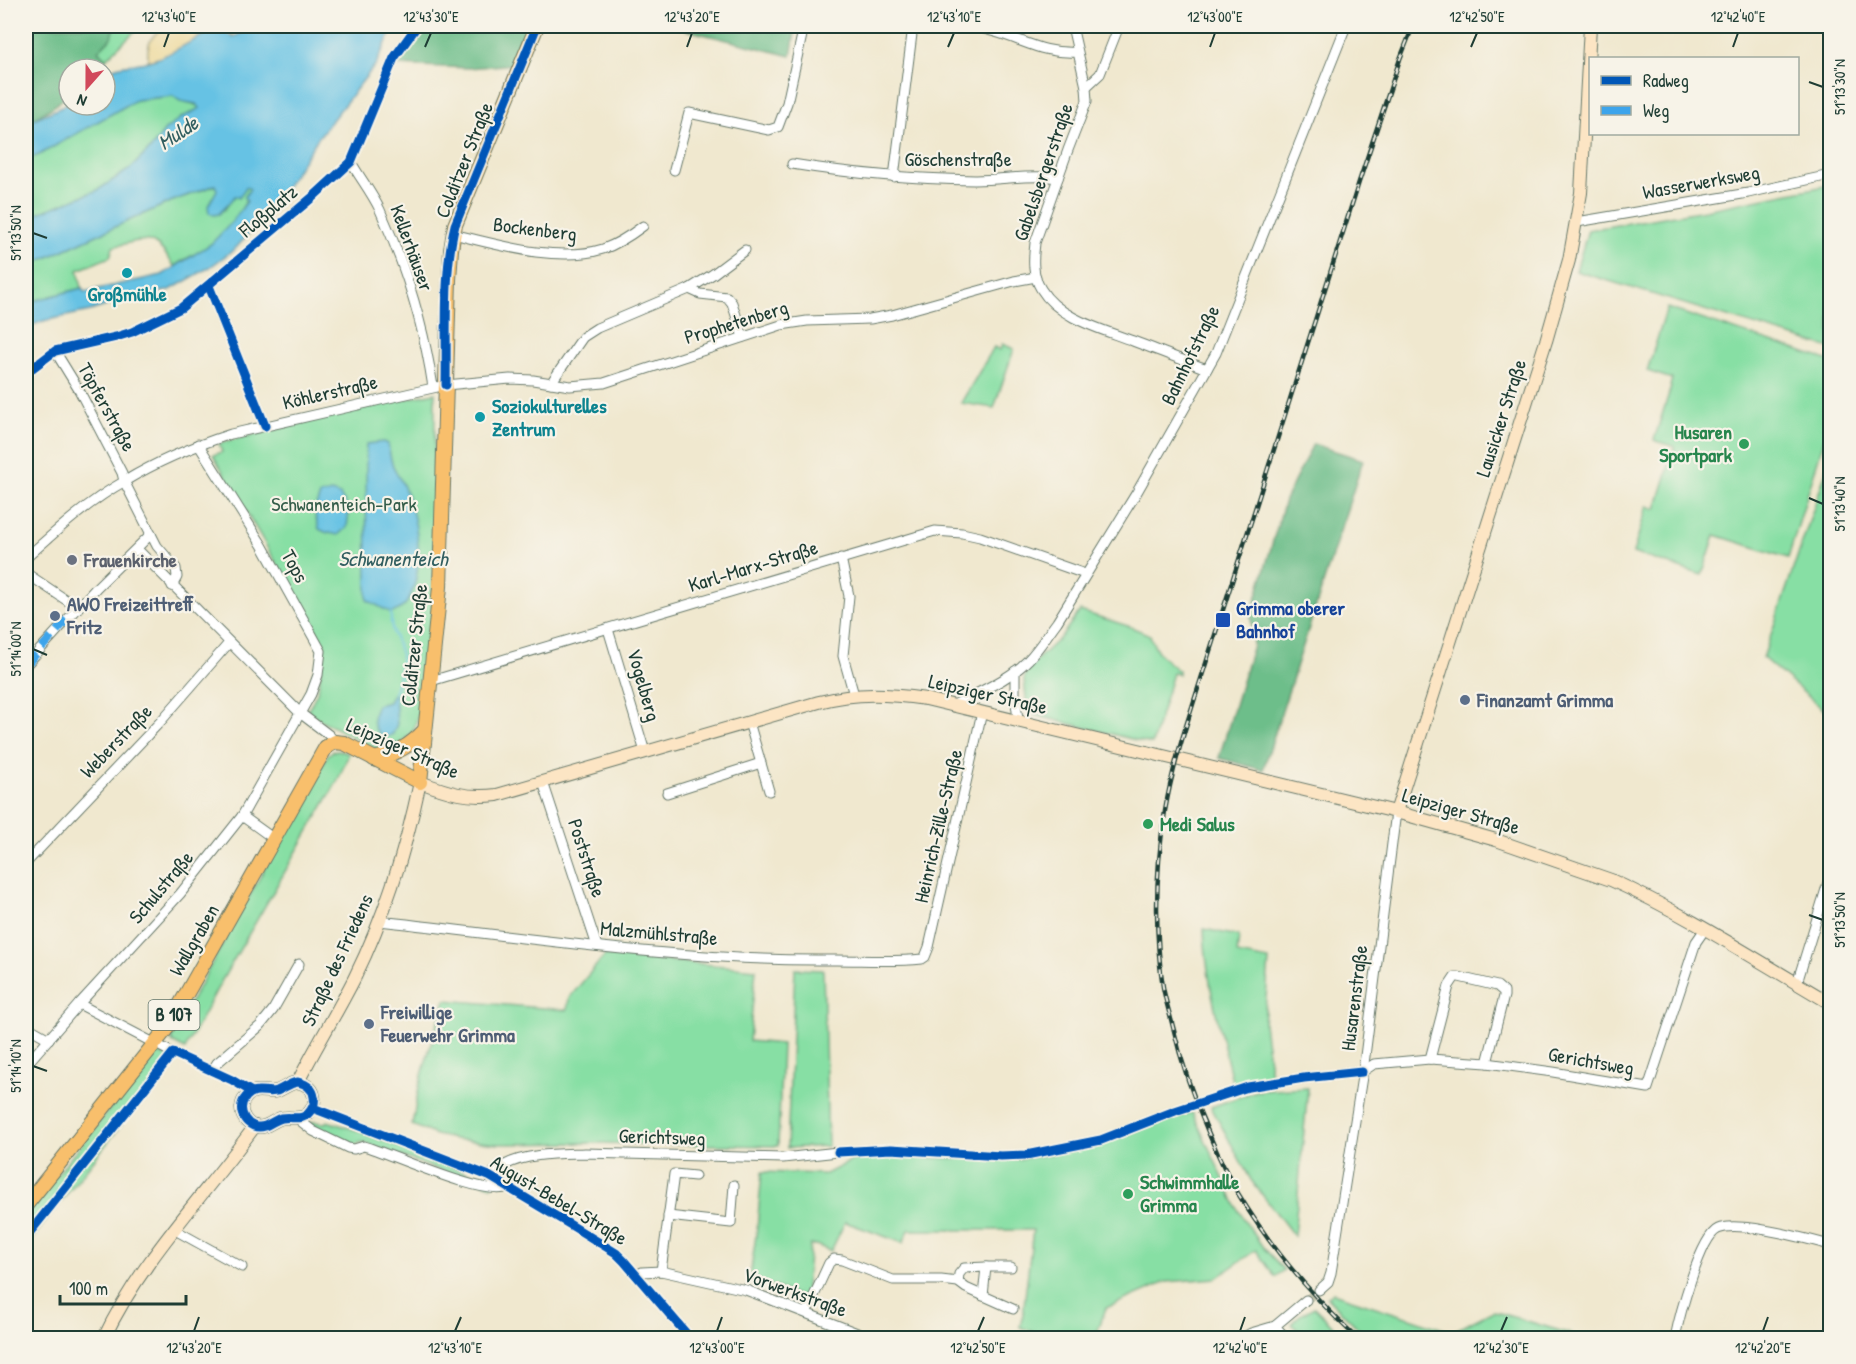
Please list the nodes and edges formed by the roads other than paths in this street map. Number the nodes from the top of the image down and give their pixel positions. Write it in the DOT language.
graph roads {
  1 [pos="417,26"];
  2 [pos="537,26"];
  3 [pos="804,26"];
  4 [pos="913,26"];
  5 [pos="967,26"];
  6 [pos="1072,26"];
  7 [pos="1119,26"];
  8 [pos="1346,26"];
  9 [pos="1590,26"];
  10 [pos="1077,52"];
  11 [pos="1086,87"];
  12 [pos="351,162"];
  13 [pos="792,164"];
  14 [pos="674,170"];
  15 [pos="1830,176"];
  16 [pos="894,177"];
  17 [pos="1058,178"];
  18 [pos="1577,222"];
  19 [pos="643,226"];
  20 [pos="453,234"];
  21 [pos="744,250"];
  22 [pos="1036,277"];
  23 [pos="689,289"];
  24 [pos="743,337"];
  25 [pos="55,351"];
  26 [pos="1207,369"];
  27 [pos="26,373"];
  28 [pos="551,383"];
  29 [pos="440,386"];
  30 [pos="198,444"];
  31 [pos="124,481"];
  32 [pos="151,534"];
  33 [pos="137,549"];
  34 [pos="26,558"];
  35 [pos="841,558"];
  36 [pos="26,573"];
  37 [pos="1085,574"];
  38 [pos="172,586"];
  39 [pos="74,612"];
  40 [pos="608,629"];
  41 [pos="229,643"];
  42 [pos="26,664"];
  43 [pos="1015,671"];
  44 [pos="431,681"];
  45 [pos="854,695"];
  46 [pos="954,705"];
  47 [pos="982,711"];
  48 [pos="300,713"];
  49 [pos="1018,720"];
  50 [pos="749,722"];
  51 [pos="425,730"];
  52 [pos="335,742"];
  53 [pos="645,752"];
  54 [pos="374,759"];
  55 [pos="761,763"];
  56 [pos="420,782"];
  57 [pos="543,782"];
  58 [pos="769,791"];
  59 [pos="667,793"];
  60 [pos="1396,812"];
  61 [pos="242,816"];
  62 [pos="274,839"];
  63 [pos="26,863"];
  64 [pos="1830,876"];
  65 [pos="380,921"];
  66 [pos="1704,929"];
  67 [pos="597,946"];
  68 [pos="929,948"];
  69 [pos="299,964"];
  70 [pos="1797,983"];
  71 [pos="1830,1003"];
  72 [pos="79,1004"];
  73 [pos="26,1026"];
  74 [pos="49,1039"];
  75 [pos="155,1044"];
  76 [pos="1430,1059"];
  77 [pos="1487,1063"];
  78 [pos="26,1065"];
  79 [pos="212,1071"];
  80 [pos="1362,1072"];
  81 [pos="298,1082"];
  82 [pos="252,1092"];
  83 [pos="313,1108"];
  84 [pos="298,1119"];
  85 [pos="255,1126"];
  86 [pos="838,1152"];
  87 [pos="489,1176"];
  88 [pos="695,1176"];
  89 [pos="734,1185"];
  90 [pos="508,1187"];
  91 [pos="26,1205"];
  92 [pos="668,1216"];
  93 [pos="175,1230"];
  94 [pos="1830,1245"];
  95 [pos="242,1267"];
  96 [pos="986,1267"];
  97 [pos="1011,1267"];
  98 [pos="661,1271"];
  99 [pos="636,1275"];
  100 [pos="958,1282"];
  101 [pos="1319,1290"];
  102 [pos="983,1296"];
  103 [pos="1306,1300"];
  104 [pos="1013,1309"];
  105 [pos="806,1313"];
  106 [pos="1275,1326"];
  107 [pos="104,1338"];
  108 [pos="690,1338"];
  109 [pos="870,1338"];
  110 [pos="1242,1338"];
  111 [pos="1287,1338"];
  112 [pos="1675,1338"];
  1 -- 12 [label="street"];
  2 -- 20 [label="main road, Colditzer Straße"];
  3 -- 14 [label="street"];
  4 -- 16 [label="street, Göschenstraße"];
  5 -- 10 [label="street"];
  6 -- 10 [label="street, Gabelsbergerstraße"];
  7 -- 11 [label="street"];
  8 -- 26 [label="street, Bahnhofstraße"];
  9 -- 18 [label="main road, Lausicker Straße"];
  10 -- 11 [label="street, Gabelsbergerstraße"];
  11 -- 17 [label="street, Gabelsbergerstraße"];
  12 -- 25 [label="street, Floßplatz"];
  12 -- 29 [label="street, Kellerhäuser"];
  13 -- 16 [label="street, Göschenstraße"];
  15 -- 18 [label="street, Wasserwerksweg"];
  16 -- 17 [label="street, Göschenstraße"];
  17 -- 22 [label="street, Gabelsbergerstraße"];
  18 -- 60 [label="main road, Lausicker Straße"];
  19 -- 20 [label="street, Bockenberg"];
  20 -- 29 [label="main road, Colditzer Straße"];
  21 -- 23 [label="street"];
  22 -- 24 [label="street, Prophetenberg"];
  22 -- 26 [label="street"];
  23 -- 24 [label="street"];
  23 -- 28 [label="street"];
  24 -- 28 [label="street, Prophetenberg"];
  25 -- 27 [label="street"];
  25 -- 31 [label="street, Töpferstraße"];
  26 -- 37 [label="street, Bahnhofstraße"];
  28 -- 29 [label="street, Prophetenberg"];
  29 -- 30 [label="street, Köhlerstraße"];
  29 -- 44 [label="main road, Colditzer Straße"];
  30 -- 31 [label="street, Köhlerstraße"];
  30 -- 48 [label="street, Tops"];
  31 -- 32 [label="street"];
  31 -- 34 [label="street, Köhlerstraße"];
  32 -- 33 [label="street"];
  32 -- 38 [label="street"];
  33 -- 38 [label="street, Leipziger Straße"];
  33 -- 39 [label="street"];
  35 -- 37 [label="street, Karl-Marx-Straße"];
  35 -- 40 [label="street, Karl-Marx-Straße"];
  35 -- 45 [label="street"];
  36 -- 39 [label="street"];
  37 -- 43 [label="street, Bahnhofstraße"];
  38 -- 41 [label="street, Leipziger Straße"];
  39 -- 42 [label="street"];
  40 -- 44 [label="street, Karl-Marx-Straße"];
  40 -- 53 [label="street, Vogelberg"];
  41 -- 48 [label="street, Leipziger Straße"];
  41 -- 63 [label="street, Weberstraße"];
  43 -- 46 [label="street, Bahnhofstraße"];
  43 -- 49 [label="street"];
  44 -- 51 [label="main road, Colditzer Straße"];
  45 -- 46 [label="main road, Leipziger Straße"];
  45 -- 50 [label="main road, Leipziger Straße"];
  46 -- 47 [label="main road, Leipziger Straße"];
  47 -- 49 [label="main road, Leipziger Straße"];
  47 -- 68 [label="street, Heinrich-Zille-Straße"];
  48 -- 52 [label="street, Leipziger Straße"];
  48 -- 61 [label="street, Schulstraße"];
  49 -- 60 [label="main road, Leipziger Straße"];
  50 -- 53 [label="main road, Leipziger Straße"];
  50 -- 55 [label="street"];
  51 -- 54 [label="main road"];
  51 -- 56 [label="main road, Colditzer Straße"];
  52 -- 54 [label="main road, Leipziger Straße"];
  52 -- 62 [label="main road, Wallgraben / B 107"];
  53 -- 57 [label="main road, Leipziger Straße"];
  54 -- 56 [label="main road, Leipziger Straße"];
  55 -- 58 [label="street"];
  55 -- 59 [label="street"];
  56 -- 57 [label="main road, Leipziger Straße"];
  56 -- 65 [label="main road, Straße des Friedens"];
  57 -- 67 [label="street, Poststraße"];
  60 -- 66 [label="main road, Leipziger Straße"];
  60 -- 80 [label="street, Husarenstraße"];
  61 -- 62 [label="street"];
  61 -- 72 [label="street, Schulstraße"];
  62 -- 75 [label="main road, Wallgraben / B 107"];
  64 -- 70 [label="street"];
  65 -- 67 [label="street, Malzmühlstraße"];
  65 -- 81 [label="main road, Straße des Friedens"];
  66 -- 70 [label="main road, Leipziger Straße"];
  66 -- 77 [label="street, Gerichtsweg"];
  67 -- 68 [label="street, Malzmühlstraße"];
  69 -- 79 [label="street"];
  70 -- 71 [label="main road, Leipziger Straße"];
  72 -- 74 [label="street, Schulstraße"];
  72 -- 75 [label="street"];
  73 -- 74 [label="street"];
  74 -- 78 [label="street, Schulstraße"];
  75 -- 79 [label="street"];
  75 -- 91 [label="main road, Wallgraben / B 107"];
  76 -- 77 [label="street, Gerichtsweg"];
  76 -- 77 [label="street"];
  76 -- 80 [label="street, Gerichtsweg"];
  79 -- 82 [label="street"];
  80 -- 101 [label="street, Husarenstraße"];
  81 -- 82 [label="main road"];
  81 -- 83 [label="main road"];
  82 -- 85 [label="main road"];
  83 -- 84 [label="main road"];
  83 -- 87 [label="street, August-Bebel-Straße"];
  84 -- 85 [label="main road"];
  84 -- 90 [label="street, August-Bebel-Straße"];
  85 -- 93 [label="main road"];
  86 -- 87 [label="street, Gerichtsweg"];
  87 -- 90 [label="street, August-Bebel-Straße"];
  88 -- 92 [label="street"];
  89 -- 92 [label="street"];
  90 -- 99 [label="street, August-Bebel-Straße"];
  92 -- 98 [label="street"];
  93 -- 95 [label="street"];
  93 -- 107 [label="main road"];
  94 -- 112 [label="street"];
  96 -- 97 [label="street"];
  96 -- 100 [label="street"];
  96 -- 102 [label="street"];
  98 -- 99 [label="street, Vorwerkstraße"];
  98 -- 105 [label="street, Vorwerkstraße"];
  99 -- 108 [label="street, August-Bebel-Straße"];
  100 -- 102 [label="street"];
  100 -- 105 [label="street"];
  102 -- 104 [label="street"];
  103 -- 106 [label="street"];
  105 -- 109 [label="street, Vorwerkstraße"];
  106 -- 110 [label="street"];
  106 -- 111 [label="street"];
}
